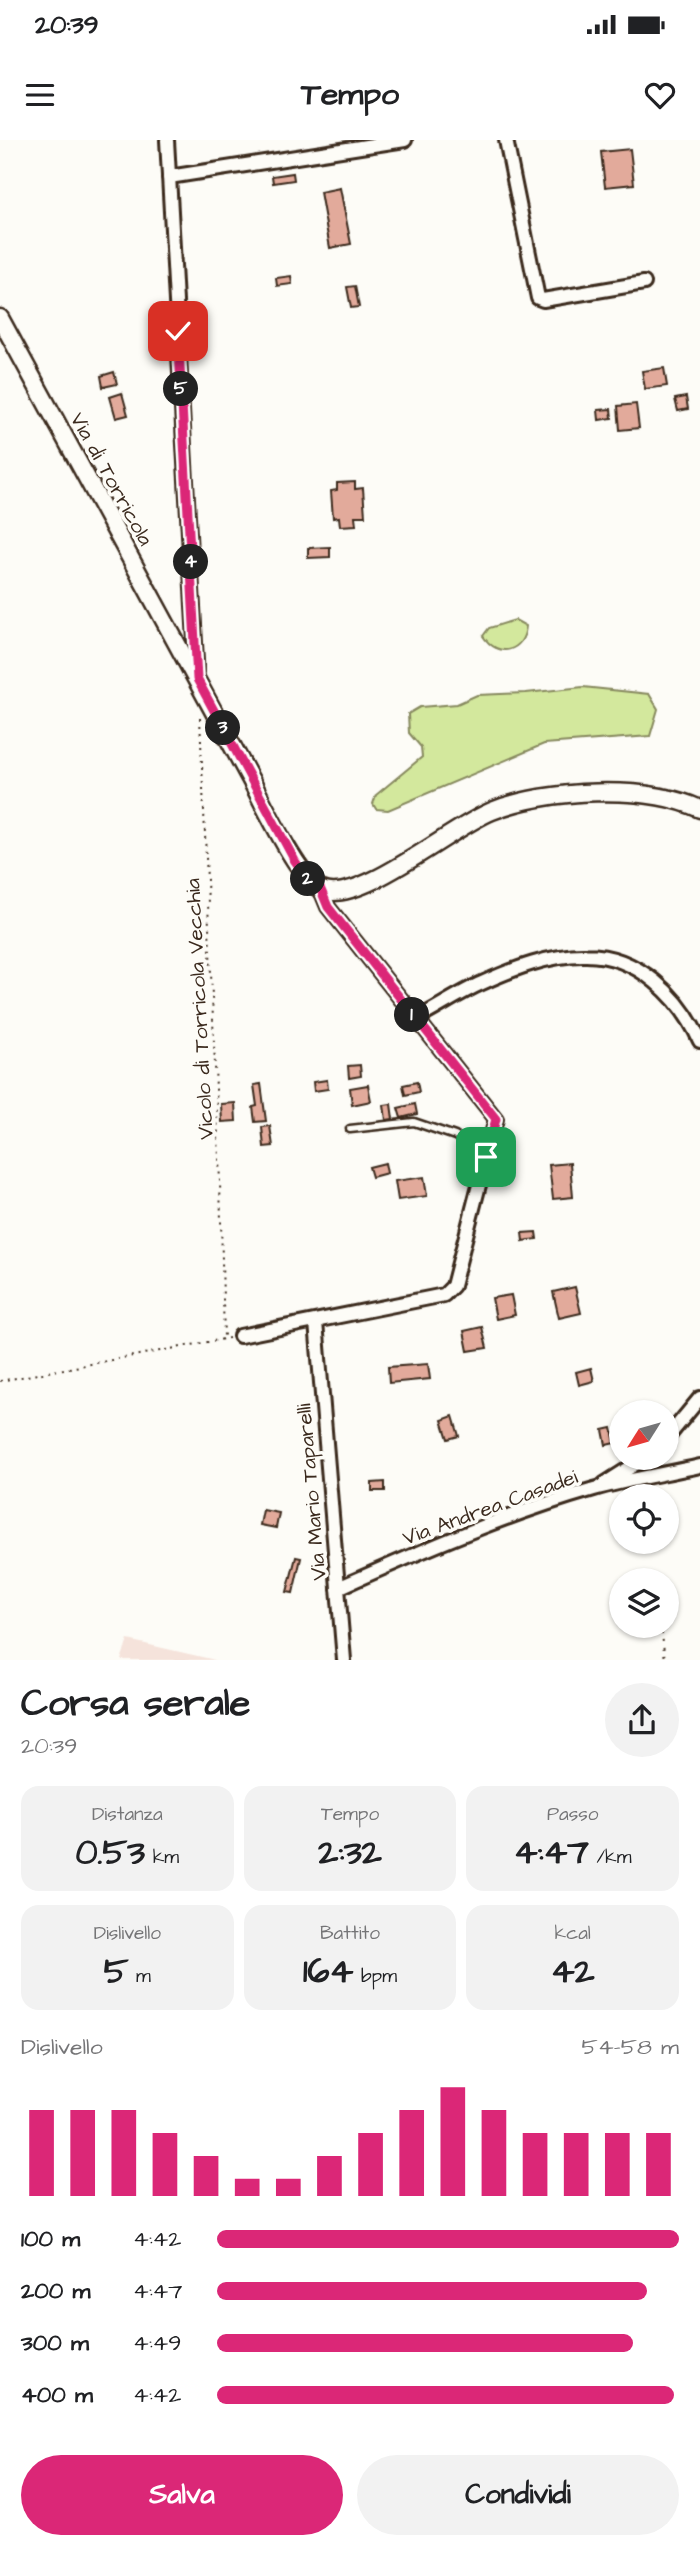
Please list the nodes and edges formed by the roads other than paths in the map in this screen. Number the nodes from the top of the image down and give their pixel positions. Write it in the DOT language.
graph roads {
  1 [pos="167,140"];
  2 [pos="405,140"];
  3 [pos="506,140"];
  4 [pos="169,177"];
  5 [pos="644,283"];
  6 [pos="0,318"];
  7 [pos="197,679"];
  8 [pos="700,809"];
  9 [pos="321,890"];
  10 [pos="416,1019"];
  11 [pos="700,1041"];
  12 [pos="350,1129"];
  13 [pos="486,1157"];
  14 [pos="316,1322"];
  15 [pos="240,1336"];
  16 [pos="700,1398"];
  17 [pos="679,1423"];
  18 [pos="700,1466"];
  19 [pos="625,1470"];
  20 [pos="596,1488"];
  21 [pos="338,1588"];
  22 [pos="344,1660"];
  1 -- 4 [label="street"];
  2 -- 4 [label="street"];
  3 -- 5 [label="street"];
  4 -- 7 [label="street"];
  6 -- 7 [label="street, Via di Torricola"];
  7 -- 9 [label="street, Via di Torricola"];
  8 -- 9 [label="street"];
  9 -- 10 [label="street"];
  10 -- 11 [label="street"];
  10 -- 13 [label="street"];
  12 -- 13 [label="lane"];
  13 -- 14 [label="street"];
  14 -- 15 [label="street"];
  14 -- 21 [label="street, Via Mario Taparelli"];
  16 -- 17 [label="street"];
  18 -- 20 [label="street, Via Andrea Casadei"];
  19 -- 20 [label="street"];
  20 -- 21 [label="street, Via Andrea Casadei"];
  21 -- 22 [label="street, Via Mario Taparelli"];
}
